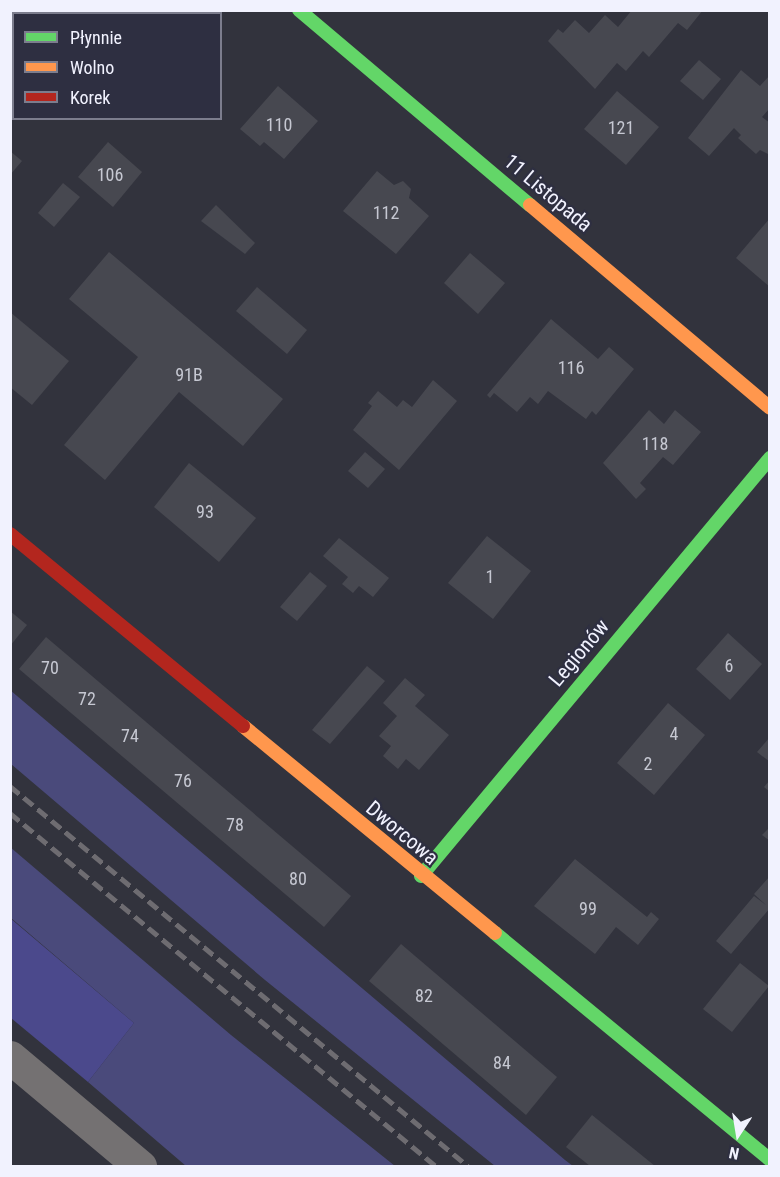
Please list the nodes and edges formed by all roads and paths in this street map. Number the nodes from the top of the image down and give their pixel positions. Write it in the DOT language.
graph roads {
  1 [pos="299,10"];
  2 [pos="770,408"];
  3 [pos="770,458"];
  4 [pos="10,534"];
  5 [pos="421,876"];
  6 [pos="10,1057"];
  7 [pos="770,1160"];
  8 [pos="140,1167"];
  1 -- 2 [label="street, 11 Listopada"];
  3 -- 5 [label="street, Legionów"];
  4 -- 5 [label="street, Dworcowa"];
  5 -- 7 [label="street, Dworcowa"];
  6 -- 8 [label="street"];
}
